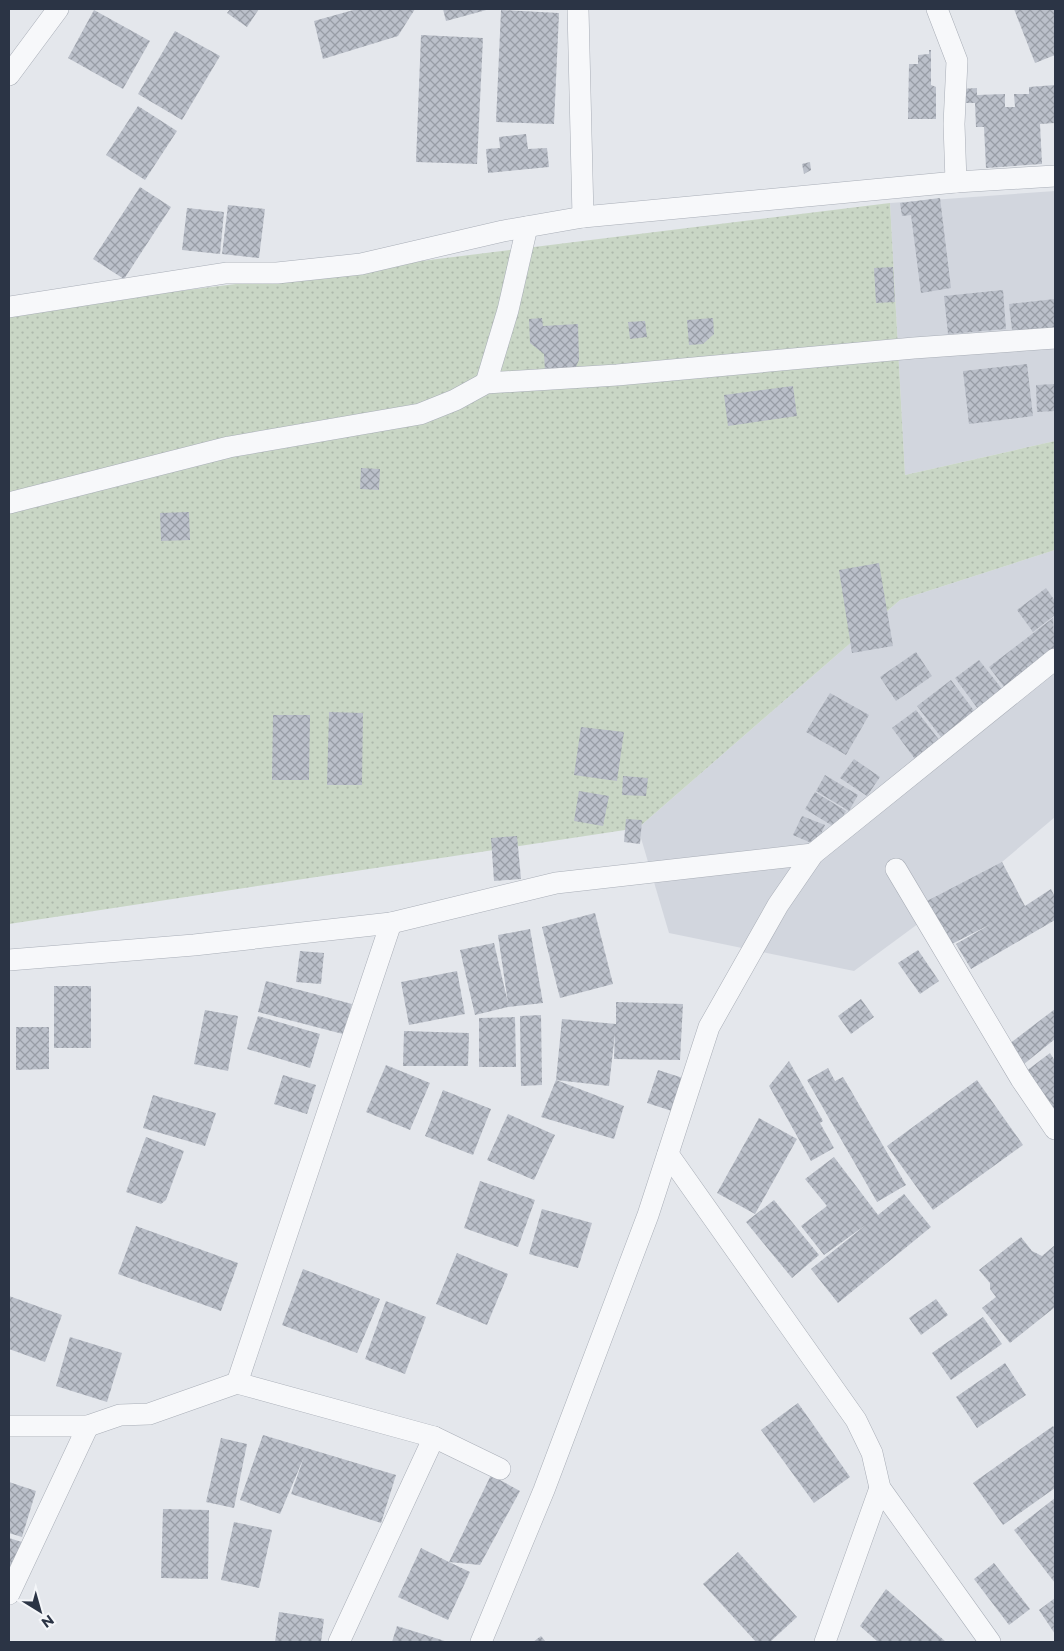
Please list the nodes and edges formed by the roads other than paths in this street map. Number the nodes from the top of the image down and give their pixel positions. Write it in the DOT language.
graph roads {
  1 [pos="58,9"];
  2 [pos="578,9"];
  3 [pos="937,9"];
  4 [pos="9,75"];
  5 [pos="1055,176"];
  6 [pos="956,182"];
  7 [pos="583,217"];
  8 [pos="527,227"];
  9 [pos="9,307"];
  10 [pos="1055,338"];
  11 [pos="486,383"];
  12 [pos="9,503"];
  13 [pos="1055,659"];
  14 [pos="813,854"];
  15 [pos="896,869"];
  16 [pos="391,923"];
  17 [pos="9,960"];
  18 [pos="1055,1129"];
  19 [pos="668,1154"];
  20 [pos="236,1383"];
  21 [pos="9,1426"];
  22 [pos="88,1426"];
  23 [pos="434,1437"];
  24 [pos="500,1469"];
  25 [pos="880,1488"];
  26 [pos="9,1594"];
  27 [pos="340,1642"];
  28 [pos="481,1642"];
  29 [pos="825,1642"];
  30 [pos="990,1642"];
  1 -- 4 [label="street"];
  2 -- 7 [label="street"];
  3 -- 6 [label="street"];
  5 -- 6 [label="street"];
  6 -- 7 [label="street"];
  7 -- 8 [label="street"];
  8 -- 9 [label="street"];
  8 -- 11 [label="street"];
  10 -- 11 [label="street"];
  11 -- 12 [label="street"];
  13 -- 14 [label="street"];
  14 -- 16 [label="street"];
  14 -- 19 [label="street"];
  15 -- 18 [label="street"];
  16 -- 17 [label="street"];
  16 -- 20 [label="street"];
  19 -- 25 [label="street"];
  19 -- 28 [label="street"];
  20 -- 22 [label="street"];
  20 -- 23 [label="street"];
  21 -- 22 [label="street"];
  22 -- 26 [label="street"];
  23 -- 24 [label="street"];
  23 -- 27 [label="street"];
  25 -- 29 [label="street"];
  25 -- 30 [label="street"];
}
